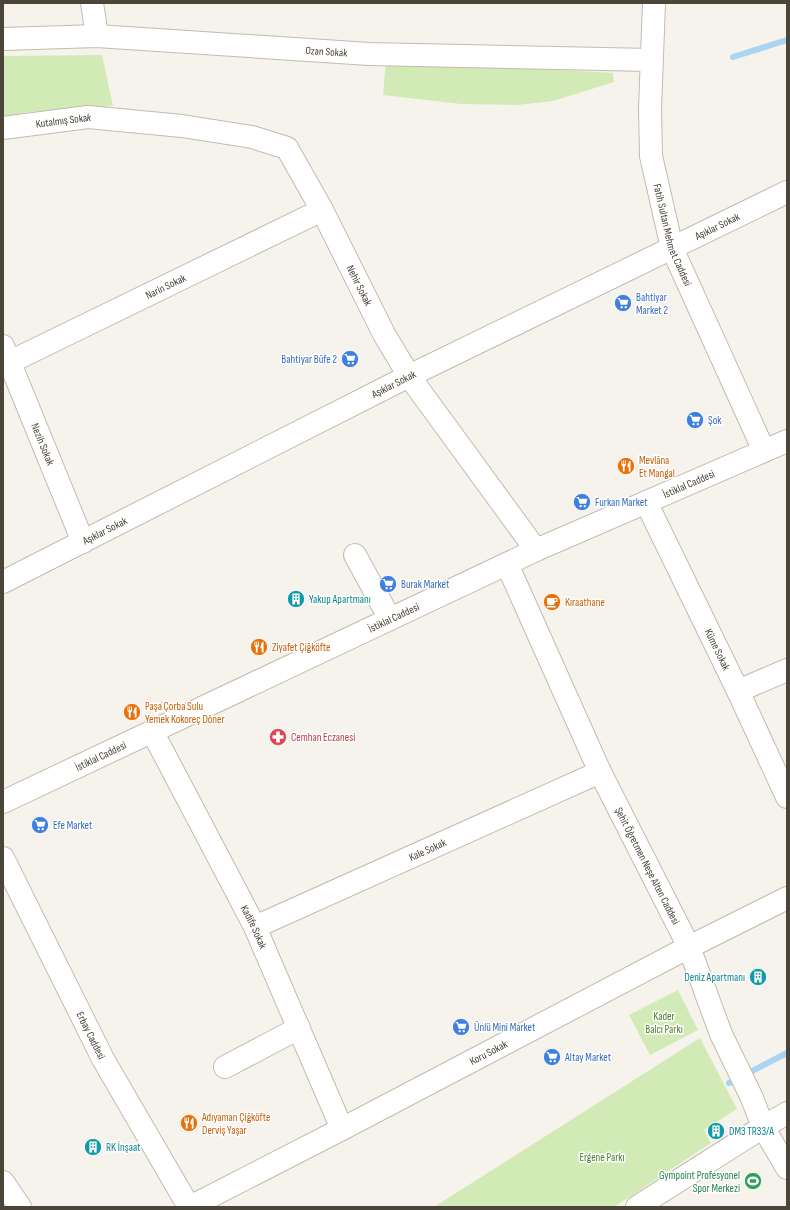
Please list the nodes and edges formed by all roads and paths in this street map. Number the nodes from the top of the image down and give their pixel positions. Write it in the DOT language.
graph roads {
  1 [pos="92,3"];
  2 [pos="654,3"];
  3 [pos="97,36"];
  4 [pos="3,39"];
  5 [pos="651,70"];
  6 [pos="125,120"];
  7 [pos="3,128"];
  8 [pos="787,192"];
  9 [pos="322,210"];
  10 [pos="672,248"];
  11 [pos="6,354"];
  12 [pos="409,376"];
  13 [pos="787,441"];
  14 [pos="764,451"];
  15 [pos="646,502"];
  16 [pos="83,542"];
  17 [pos="536,550"];
  18 [pos="355,555"];
  19 [pos="507,564"];
  20 [pos="3,582"];
  21 [pos="390,619"];
  22 [pos="787,670"];
  23 [pos="738,691"];
  24 [pos="152,731"];
  25 [pos="600,772"];
  26 [pos="787,797"];
  27 [pos="3,802"];
  28 [pos="3,858"];
  29 [pos="787,898"];
  30 [pos="255,927"];
  31 [pos="689,947"];
  32 [pos="299,1028"];
  33 [pos="225,1067"];
  34 [pos="787,1113"];
  35 [pos="763,1127"];
  36 [pos="342,1129"];
  37 [pos="787,1168"];
  38 [pos="3,1182"];
  39 [pos="20,1207"];
  40 [pos="190,1207"];
  41 [pos="637,1207"];
  1 -- 3 [label="street"];
  2 -- 5 [label="street, Fatih Sultan Mehmet Caddesi"];
  3 -- 4 [label="street, Ozan Sokak"];
  3 -- 5 [label="street, Ozan Sokak"];
  5 -- 10 [label="street, Fatih Sultan Mehmet Caddesi"];
  6 -- 7 [label="street, Kutalmış Sokak"];
  6 -- 9 [label="street, Nehir Sokak"];
  8 -- 10 [label="street, Aşıklar Sokak"];
  9 -- 11 [label="street, Narin Sokak"];
  9 -- 12 [label="street, Nehir Sokak"];
  10 -- 12 [label="street, Aşıklar Sokak"];
  10 -- 14 [label="street, Fatih Sultan Mehmet Caddesi"];
  11 -- 16 [label="street, Nezih Sokak"];
  12 -- 16 [label="street, Aşıklar Sokak"];
  12 -- 17 [label="street, Nehir Sokak"];
  13 -- 14 [label="street, İstiklal Caddesi"];
  14 -- 15 [label="street, İstiklal Caddesi"];
  15 -- 17 [label="street, İstiklal Caddesi"];
  15 -- 23 [label="street, Küme Sokak"];
  16 -- 20 [label="street, Aşıklar Sokak"];
  17 -- 19 [label="street, İstiklal Caddesi"];
  18 -- 21 [label="street"];
  19 -- 21 [label="street, İstiklal Caddesi"];
  19 -- 25 [label="street, Şehit Öğretmen Neşe Alten Caddesi"];
  21 -- 24 [label="street, İstiklal Caddesi"];
  22 -- 23 [label="street"];
  23 -- 26 [label="street, Küme Sokak"];
  24 -- 27 [label="street, İstiklal Caddesi"];
  24 -- 30 [label="street, Kadife Sokak"];
  25 -- 30 [label="street, Kale Sokak"];
  25 -- 31 [label="street, Şehit Öğretmen Neşe Alten Caddesi"];
  28 -- 40 [label="street, Erbay Caddesi"];
  29 -- 31 [label="street, Koru Sokak"];
  30 -- 32 [label="street, Kadife Sokak"];
  31 -- 35 [label="street, Şehit Öğretmen Neşe Alten Caddesi"];
  31 -- 36 [label="street, Koru Sokak"];
  32 -- 33 [label="street"];
  32 -- 36 [label="street, Kadife Sokak"];
  34 -- 35 [label="street"];
  35 -- 37 [label="street, Şehit Öğretmen Neşe Alten Caddesi"];
  35 -- 41 [label="street"];
  36 -- 40 [label="street, Koru Sokak"];
  38 -- 39 [label="street"];
}
